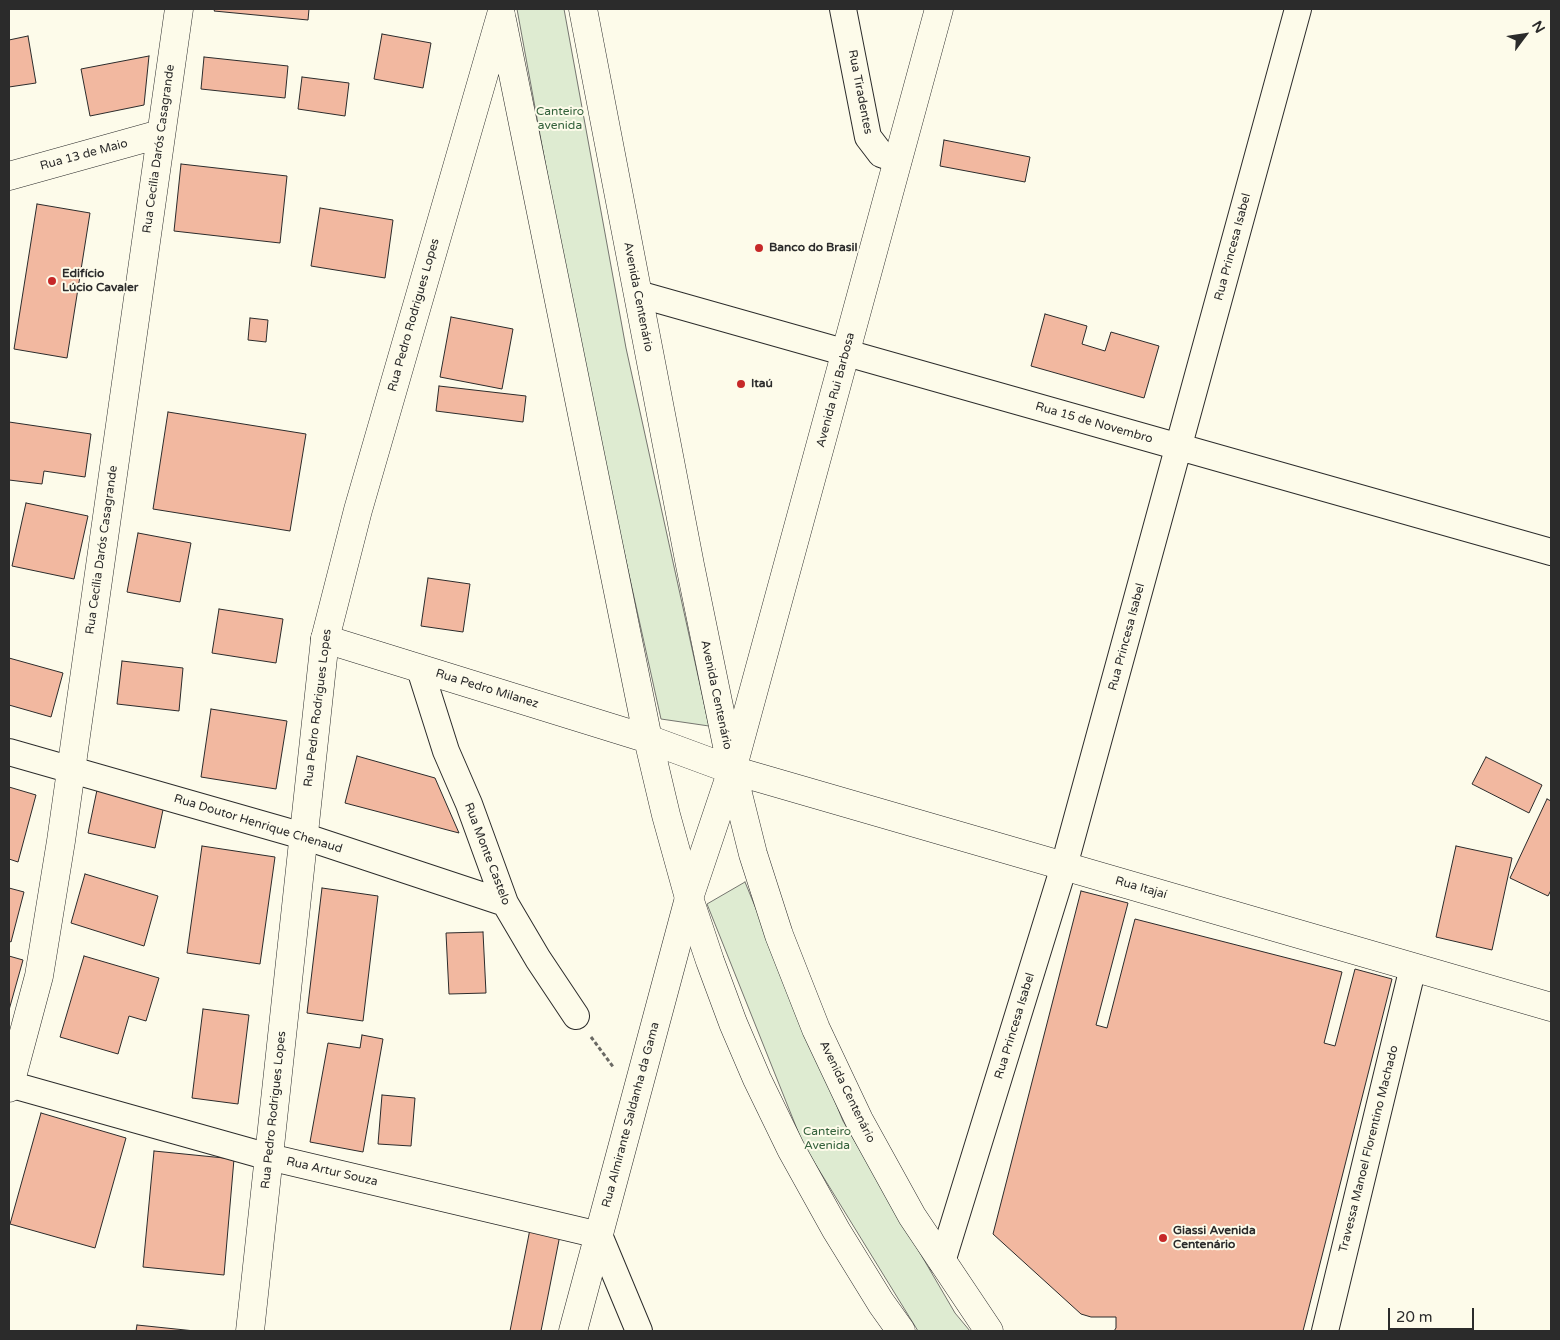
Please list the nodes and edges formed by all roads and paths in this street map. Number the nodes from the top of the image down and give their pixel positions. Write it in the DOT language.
graph roads {
  1 [pos="179,9"];
  2 [pos="583,9"];
  3 [pos="843,9"];
  4 [pos="939,9"];
  5 [pos="1298,9"];
  6 [pos="500,12"];
  7 [pos="160,134"];
  8 [pos="898,160"];
  9 [pos="9,176"];
  10 [pos="638,294"];
  11 [pos="846,353"];
  12 [pos="1178,447"];
  13 [pos="1551,552"];
  14 [pos="325,639"];
  15 [pos="420,669"];
  16 [pos="648,739"];
  17 [pos="9,752"];
  18 [pos="72,769"];
  19 [pos="732,770"];
  20 [pos="303,836"];
  21 [pos="1064,866"];
  22 [pos="689,898"];
  23 [pos="505,903"];
  24 [pos="1413,967"];
  25 [pos="1551,1007"];
  26 [pos="576,1016"];
  27 [pos="9,1085"];
  28 [pos="636,1098"];
  29 [pos="269,1157"];
  30 [pos="599,1235"];
  31 [pos="942,1262"];
  32 [pos="250,1331"];
  33 [pos="573,1331"];
  34 [pos="639,1331"];
  35 [pos="901,1331"];
  36 [pos="989,1331"];
  37 [pos="1324,1331"];
  1 -- 7 [label="main road, Rua Cecília Darós Casagrande"];
  2 -- 10 [label="main road, Avenida Centenário"];
  3 -- 8 [label="street, Rua Tiradentes"];
  4 -- 8 [label="main road, Avenida Rui Barbosa"];
  5 -- 12 [label="street, Rua Princesa Isabel"];
  6 -- 14 [label="main road, Rua Pedro Rodrigues Lopes"];
  6 -- 16 [label="main road"];
  7 -- 9 [label="main road, Rua 13 de Maio"];
  7 -- 18 [label="main road, Rua Cecília Darós Casagrande"];
  8 -- 11 [label="main road, Avenida Rui Barbosa"];
  10 -- 11 [label="street, Rua 15 de Novembro"];
  10 -- 19 [label="main road, Avenida Centenário"];
  11 -- 12 [label="street, Rua 15 de Novembro"];
  11 -- 19 [label="main road, Avenida Rui Barbosa"];
  12 -- 13 [label="street, Rua 15 de Novembro"];
  12 -- 21 [label="street, Rua Princesa Isabel"];
  14 -- 15 [label="main road, Rua Pedro Milanez"];
  14 -- 20 [label="main road, Rua Pedro Rodrigues Lopes"];
  15 -- 16 [label="main road, Rua Pedro Milanez"];
  15 -- 23 [label="street, Rua Monte Castelo"];
  16 -- 19 [label="main road, Rua Pedro Milanez"];
  16 -- 22 [label="main road"];
  17 -- 18 [label="street, Rua Doutor Henrique Chenaud"];
  18 -- 20 [label="street, Rua Doutor Henrique Chenaud"];
  18 -- 27 [label="main road, Rua Cecília Darós Casagrande"];
  19 -- 21 [label="main road, Rua Itajaí"];
  19 -- 22 [label="main road, Avenida Rui Barbosa"];
  19 -- 31 [label="main road, Avenida Centenário"];
  20 -- 23 [label="street, Rua Doutor Henrique Chenaud"];
  20 -- 29 [label="main road, Rua Pedro Rodrigues Lopes"];
  21 -- 24 [label="main road, Rua Itajaí"];
  21 -- 31 [label="street, Rua Princesa Isabel"];
  22 -- 28 [label="main road, Rua Almirante Saldanha da Gama"];
  22 -- 35 [label="main road"];
  23 -- 26 [label="street, Rua Monte Castelo"];
  24 -- 25 [label="main road, Rua Itajaí"];
  24 -- 37 [label="street, Travessa Manoel Florentino Machado"];
  26 -- 28 [label="path"];
  27 -- 29 [label="street, Rua Artur Souza"];
  28 -- 30 [label="main road, Rua Almirante Saldanha da Gama"];
  29 -- 30 [label="street, Rua Artur Souza"];
  29 -- 32 [label="main road, Rua Pedro Rodrigues Lopes"];
  30 -- 33 [label="main road, Rua Almirante Saldanha da Gama"];
  30 -- 34 [label="street"];
  31 -- 36 [label="main road, Avenida Centenário"];
}
